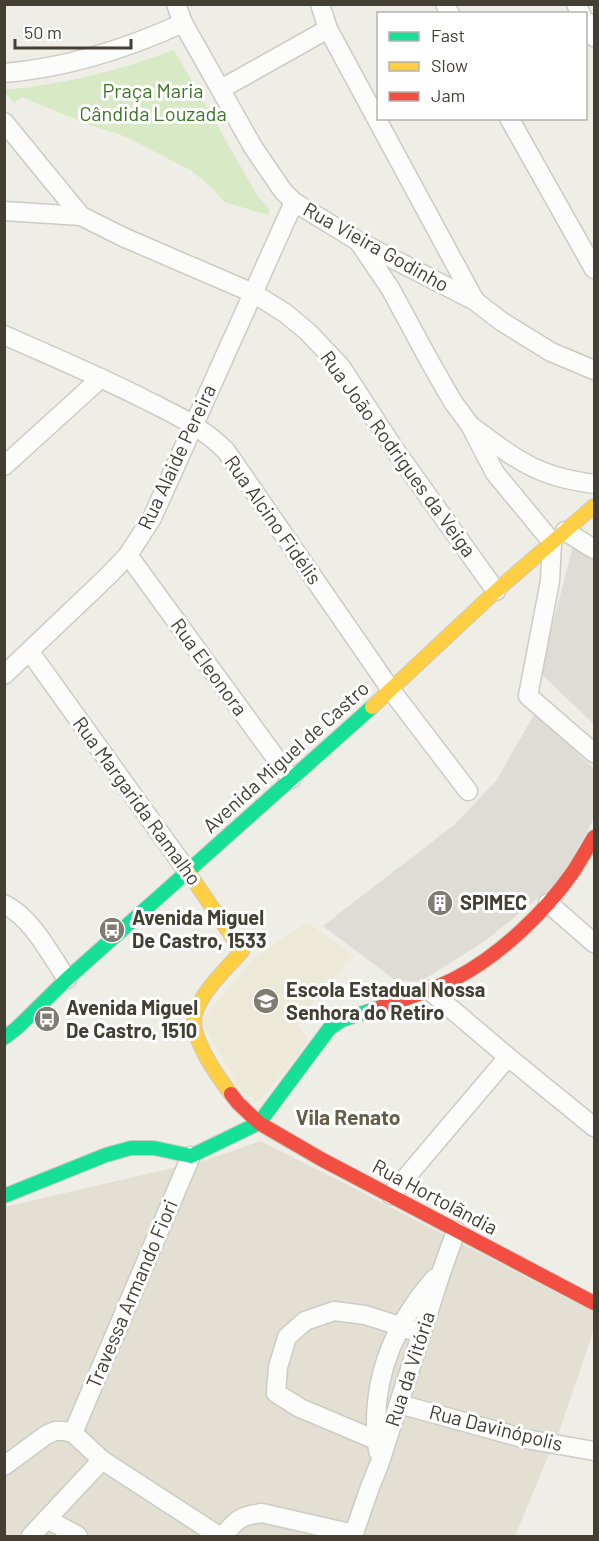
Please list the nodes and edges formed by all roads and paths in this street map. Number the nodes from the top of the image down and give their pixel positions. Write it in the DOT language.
graph roads {
  1 [pos="176,4"];
  2 [pos="321,4"];
  3 [pos="183,23"];
  4 [pos="328,30"];
  5 [pos="4,72"];
  6 [pos="221,89"];
  7 [pos="510,120"];
  8 [pos="4,122"];
  9 [pos="294,202"];
  10 [pos="4,210"];
  11 [pos="81,216"];
  12 [pos="358,241"];
  13 [pos="594,268"];
  14 [pos="253,293"];
  15 [pos="475,301"];
  16 [pos="4,335"];
  17 [pos="594,370"];
  18 [pos="101,378"];
  19 [pos="193,424"];
  20 [pos="470,425"];
  21 [pos="4,466"];
  22 [pos="594,484"];
  23 [pos="594,506"];
  24 [pos="559,537"];
  25 [pos="594,549"];
  26 [pos="128,555"];
  27 [pos="496,591"];
  28 [pos="30,652"];
  29 [pos="4,675"];
  30 [pos="391,690"];
  31 [pos="594,753"];
  32 [pos="291,779"];
  33 [pos="468,791"];
  34 [pos="594,837"];
  35 [pos="188,872"];
  36 [pos="548,903"];
  37 [pos="4,904"];
  38 [pos="594,943"];
  39 [pos="242,951"];
  40 [pos="67,979"];
  41 [pos="429,990"];
  42 [pos="4,1038"];
  43 [pos="508,1057"];
  44 [pos="259,1123"];
  45 [pos="594,1126"];
  46 [pos="191,1156"];
  47 [pos="391,1195"];
  48 [pos="4,1196"];
  49 [pos="456,1231"];
  50 [pos="441,1273"];
  51 [pos="594,1303"];
  52 [pos="400,1326"];
  53 [pos="420,1334"];
  54 [pos="399,1404"];
  55 [pos="73,1433"];
  56 [pos="381,1441"];
  57 [pos="594,1451"];
  58 [pos="102,1460"];
  59 [pos="4,1466"];
  60 [pos="47,1519"];
  61 [pos="353,1535"];
  62 [pos="31,1536"];
  63 [pos="78,1536"];
  64 [pos="219,1536"];
  65 [pos="223,1536"];
  1 -- 3 [label="street, Rua Vieira Godinho"];
  2 -- 4 [label="street"];
  3 -- 5 [label="street"];
  3 -- 6 [label="street, Rua Vieira Godinho"];
  4 -- 6 [label="street"];
  4 -- 15 [label="street"];
  6 -- 9 [label="street, Rua Vieira Godinho"];
  7 -- 13 [label="street"];
  8 -- 11 [label="street, Rua João Rodrigues da Veiga"];
  9 -- 12 [label="street, Rua Vieira Godinho"];
  9 -- 14 [label="street, Rua Alaide Pereira"];
  10 -- 11 [label="street"];
  11 -- 14 [label="street, Rua João Rodrigues da Veiga"];
  12 -- 15 [label="street, Rua Vieira Godinho"];
  12 -- 20 [label="street"];
  14 -- 19 [label="street, Rua Alaide Pereira"];
  14 -- 27 [label="street, Rua João Rodrigues da Veiga"];
  15 -- 17 [label="street, Rua Vieira Godinho"];
  16 -- 18 [label="street, Rua Alcino Fidélis"];
  18 -- 19 [label="street, Rua Alcino Fidélis"];
  18 -- 21 [label="street"];
  19 -- 26 [label="street, Rua Alaide Pereira"];
  19 -- 30 [label="street, Rua Alcino Fidélis"];
  20 -- 22 [label="street"];
  20 -- 24 [label="street"];
  23 -- 24 [label="street, Avenida Miguel de Castro"];
  24 -- 25 [label="street"];
  24 -- 27 [label="street, Avenida Miguel de Castro"];
  24 -- 31 [label="street"];
  26 -- 28 [label="street, Rua Alaide Pereira"];
  26 -- 32 [label="street, Rua Eleonora"];
  27 -- 30 [label="street, Avenida Miguel de Castro"];
  28 -- 29 [label="street, Rua Alaide Pereira"];
  28 -- 35 [label="street, Rua Margarida Ramalho"];
  30 -- 32 [label="street, Avenida Miguel de Castro"];
  30 -- 33 [label="street, Rua Alcino Fidélis"];
  32 -- 35 [label="street, Avenida Miguel de Castro"];
  34 -- 36 [label="street"];
  35 -- 39 [label="street, Rua Margarida Ramalho"];
  35 -- 40 [label="street, Avenida Miguel de Castro"];
  36 -- 38 [label="street"];
  36 -- 41 [label="street"];
  37 -- 40 [label="street"];
  39 -- 44 [label="street, Rua Hortolãndia"];
  40 -- 42 [label="street, Avenida Miguel de Castro"];
  41 -- 43 [label="street"];
  41 -- 44 [label="street"];
  43 -- 45 [label="street"];
  43 -- 47 [label="street"];
  44 -- 46 [label="street"];
  44 -- 47 [label="street, Rua Hortolãndia"];
  46 -- 48 [label="street"];
  46 -- 55 [label="street, Travessa Armando Fiori"];
  47 -- 49 [label="street, Rua Hortolãndia"];
  49 -- 50 [label="street, Rua da Vitória"];
  49 -- 51 [label="street, Rua Hortolãndia"];
  50 -- 52 [label="street, Rua da Vitória"];
  50 -- 53 [label="street, Rua da Vitória"];
  52 -- 53 [label="street"];
  52 -- 56 [label="street, Rua da Vitória"];
  52 -- 56 [label="street"];
  53 -- 54 [label="street, Rua da Vitória"];
  54 -- 56 [label="street, Rua da Vitória"];
  54 -- 57 [label="street, Rua Davinópolis"];
  55 -- 58 [label="street"];
  55 -- 59 [label="street"];
  56 -- 61 [label="street, Rua da Vitória"];
  58 -- 60 [label="street"];
  58 -- 64 [label="street"];
  60 -- 62 [label="street"];
  60 -- 63 [label="street"];
  61 -- 65 [label="street, Rua da Vitória"];
}
